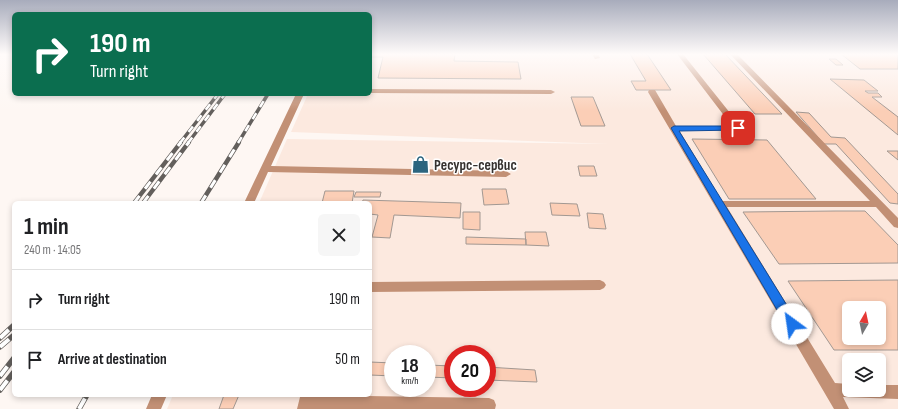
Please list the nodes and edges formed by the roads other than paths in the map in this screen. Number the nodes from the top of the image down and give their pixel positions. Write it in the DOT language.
graph roads {
  1 [pos="695,73"];
  2 [pos="752,73"];
  3 [pos="372,91"];
  4 [pos="551,92"];
  5 [pos="652,92"];
  6 [pos="299,96"];
  7 [pos="674,128"];
  8 [pos="265,169"];
  9 [pos="506,174"];
  10 [pos="250,201"];
  11 [pos="720,204"];
  12 [pos="879,204"];
  13 [pos="898,224"];
  14 [pos="600,285"];
  15 [pos="372,287"];
  16 [pos="831,390"];
  17 [pos="898,392"];
  18 [pos="159,397"];
  19 [pos="489,405"];
  20 [pos="153,409"];
  21 [pos="304,409"];
  22 [pos="842,409"];
  1 -- 7 [label="street"];
  2 -- 12 [label="street"];
  3 -- 4 [label="street"];
  5 -- 7 [label="street"];
  6 -- 8 [label="street"];
  7 -- 11 [label="street"];
  8 -- 9 [label="street"];
  8 -- 10 [label="street"];
  11 -- 12 [label="street"];
  11 -- 16 [label="street"];
  12 -- 13 [label="street"];
  14 -- 15 [label="street"];
  16 -- 17 [label="street"];
  16 -- 22 [label="street"];
  18 -- 20 [label="street"];
  19 -- 21 [label="street"];
}
